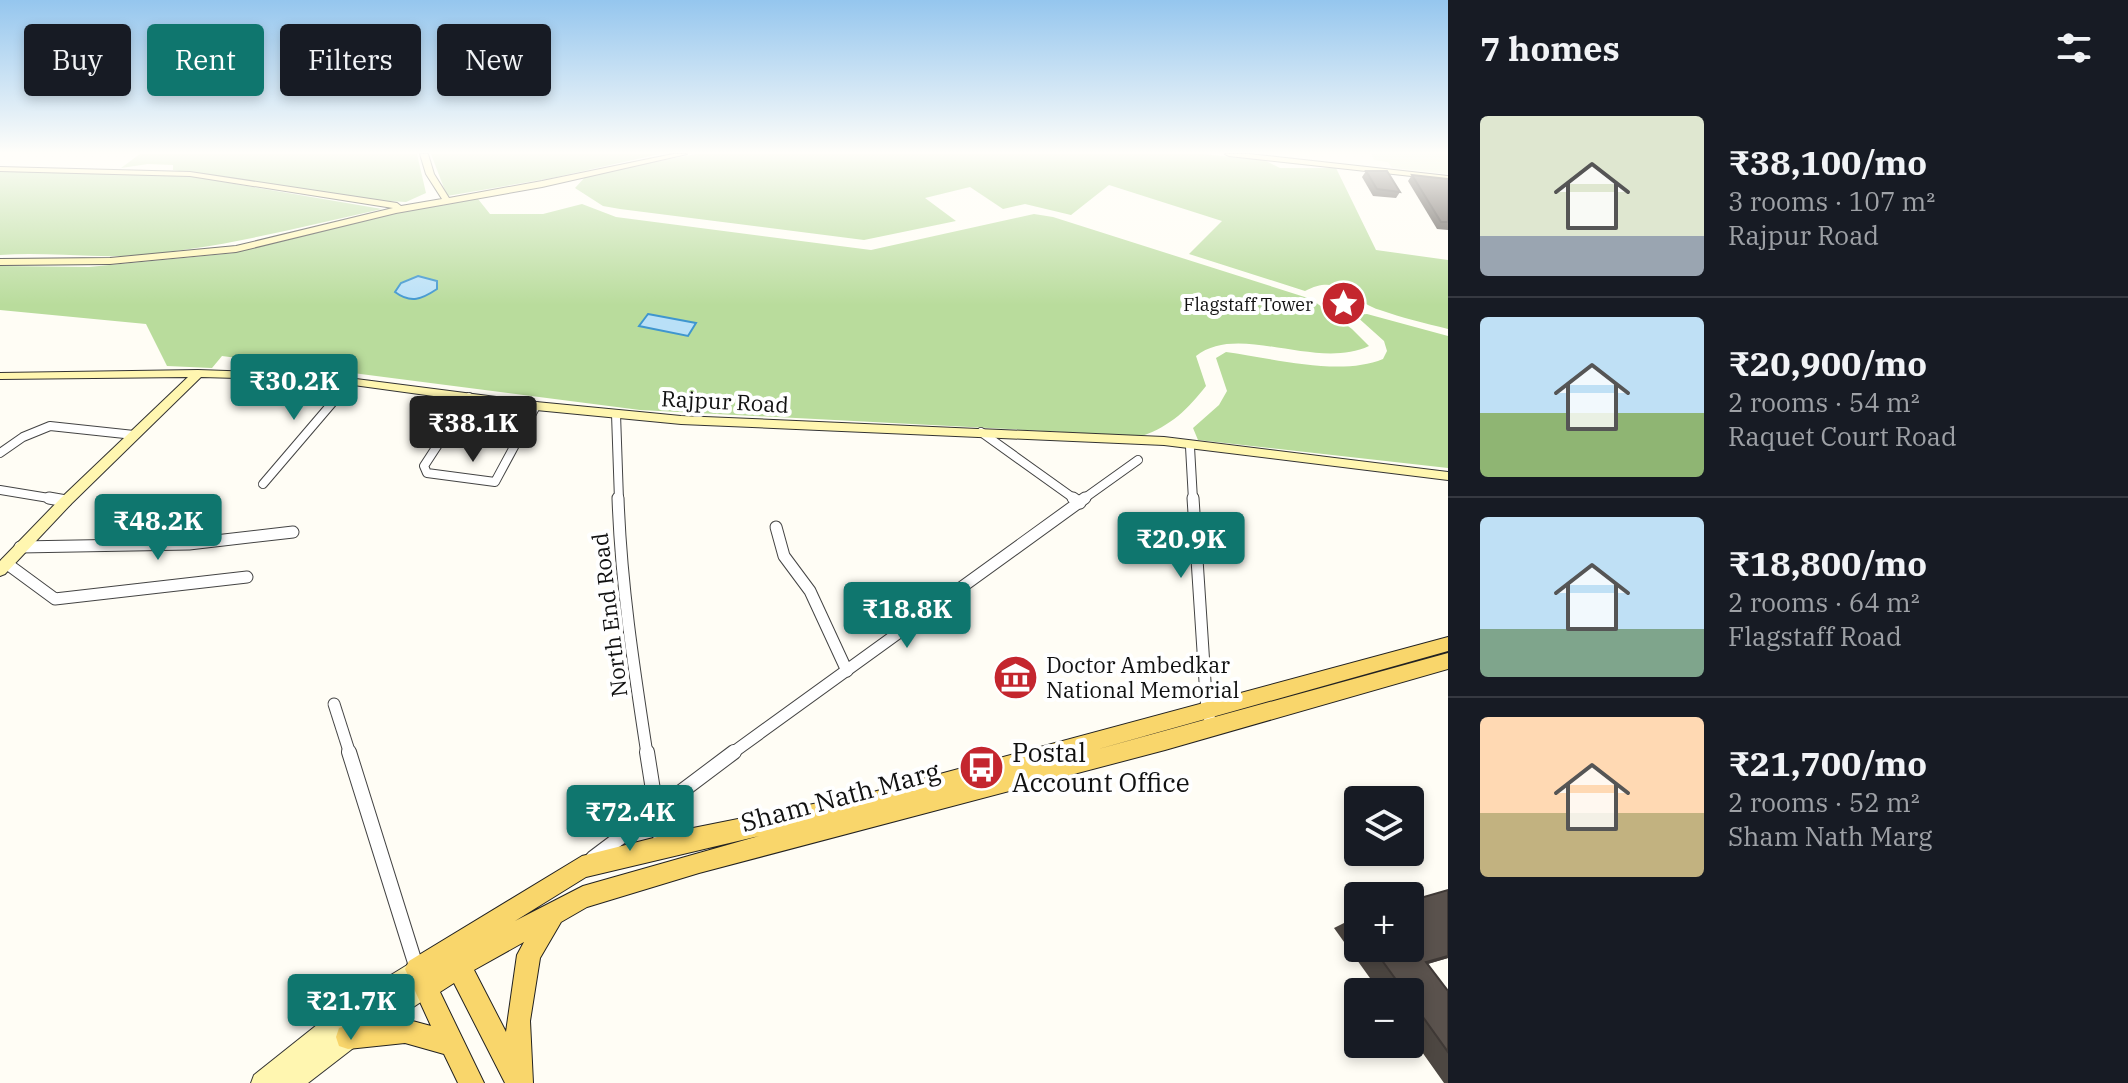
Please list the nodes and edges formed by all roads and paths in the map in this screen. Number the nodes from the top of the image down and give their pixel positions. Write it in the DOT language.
graph roads {
  1 [pos="378,205"];
  2 [pos="412,205"];
  3 [pos="423,205"];
  4 [pos="399,208"];
  5 [pos="0,262"];
  6 [pos="198,373"];
  7 [pos="0,376"];
  8 [pos="351,381"];
  9 [pos="469,397"];
  10 [pos="536,406"];
  11 [pos="616,414"];
  12 [pos="981,432"];
  13 [pos="134,435"];
  14 [pos="1190,447"];
  15 [pos="0,453"];
  16 [pos="1138,460"];
  17 [pos="1448,476"];
  18 [pos="263,484"];
  19 [pos="0,490"];
  20 [pos="66,501"];
  21 [pos="1080,503"];
  22 [pos="776,527"];
  23 [pos="293,532"];
  24 [pos="20,547"];
  25 [pos="3,567"];
  26 [pos="247,577"];
  27 [pos="1448,644"];
  28 [pos="1448,661"];
  29 [pos="847,671"];
  30 [pos="334,704"];
  31 [pos="1210,719"];
  32 [pos="654,810"];
  33 [pos="662,847"];
  34 [pos="582,867"];
  35 [pos="552,914"];
  36 [pos="454,957"];
  37 [pos="422,978"];
  38 [pos="348,1037"];
  39 [pos="453,1044"];
  40 [pos="262,1083"];
  41 [pos="290,1083"];
  42 [pos="471,1083"];
  43 [pos="520,1083"];
  1 -- 4 [label="street"];
  2 -- 4 [label="street"];
  3 -- 4 [label="street"];
  4 -- 5 [label="street"];
  6 -- 7 [label="street, Rajpur Road"];
  6 -- 8 [label="street, Rajpur Road"];
  6 -- 13 [label="street"];
  8 -- 9 [label="street, Rajpur Road"];
  8 -- 18 [label="street"];
  9 -- 10 [label="street, Rajpur Road"];
  9 -- 10 [label="street"];
  10 -- 11 [label="street, Rajpur Road"];
  11 -- 12 [label="street, Rajpur Road"];
  11 -- 32 [label="street, North End Road"];
  12 -- 14 [label="street, Rajpur Road"];
  12 -- 21 [label="street"];
  13 -- 15 [label="street"];
  13 -- 20 [label="street"];
  14 -- 17 [label="street, Rajpur Road"];
  14 -- 31 [label="street"];
  16 -- 21 [label="street"];
  19 -- 20 [label="street"];
  20 -- 24 [label="street"];
  21 -- 29 [label="street"];
  22 -- 29 [label="street"];
  23 -- 24 [label="street"];
  24 -- 25 [label="street"];
  25 -- 26 [label="street"];
  27 -- 31 [label="main road, Sham Nath Marg"];
  28 -- 31 [label="main road, Sham Nath Marg"];
  29 -- 32 [label="street"];
  30 -- 37 [label="street"];
  31 -- 33 [label="main road, Sham Nath Marg"];
  31 -- 35 [label="main road, Sham Nath Marg"];
  32 -- 33 [label="street, North End Road"];
  32 -- 34 [label="street"];
  33 -- 34 [label="main road, Sham Nath Marg"];
  34 -- 36 [label="main road, Sham Nath Marg"];
  35 -- 36 [label="main road, Sham Nath Marg"];
  35 -- 43 [label="main road"];
  36 -- 37 [label="main road, Sham Nath Marg"];
  36 -- 43 [label="main road"];
  37 -- 38 [label="street, Sham Nath Marg"];
  37 -- 39 [label="main road"];
  37 -- 40 [label="street, Sham Nath Marg"];
  38 -- 39 [label="main road"];
  38 -- 41 [label="street, Sham Nath Marg"];
  39 -- 42 [label="main road"];
}
